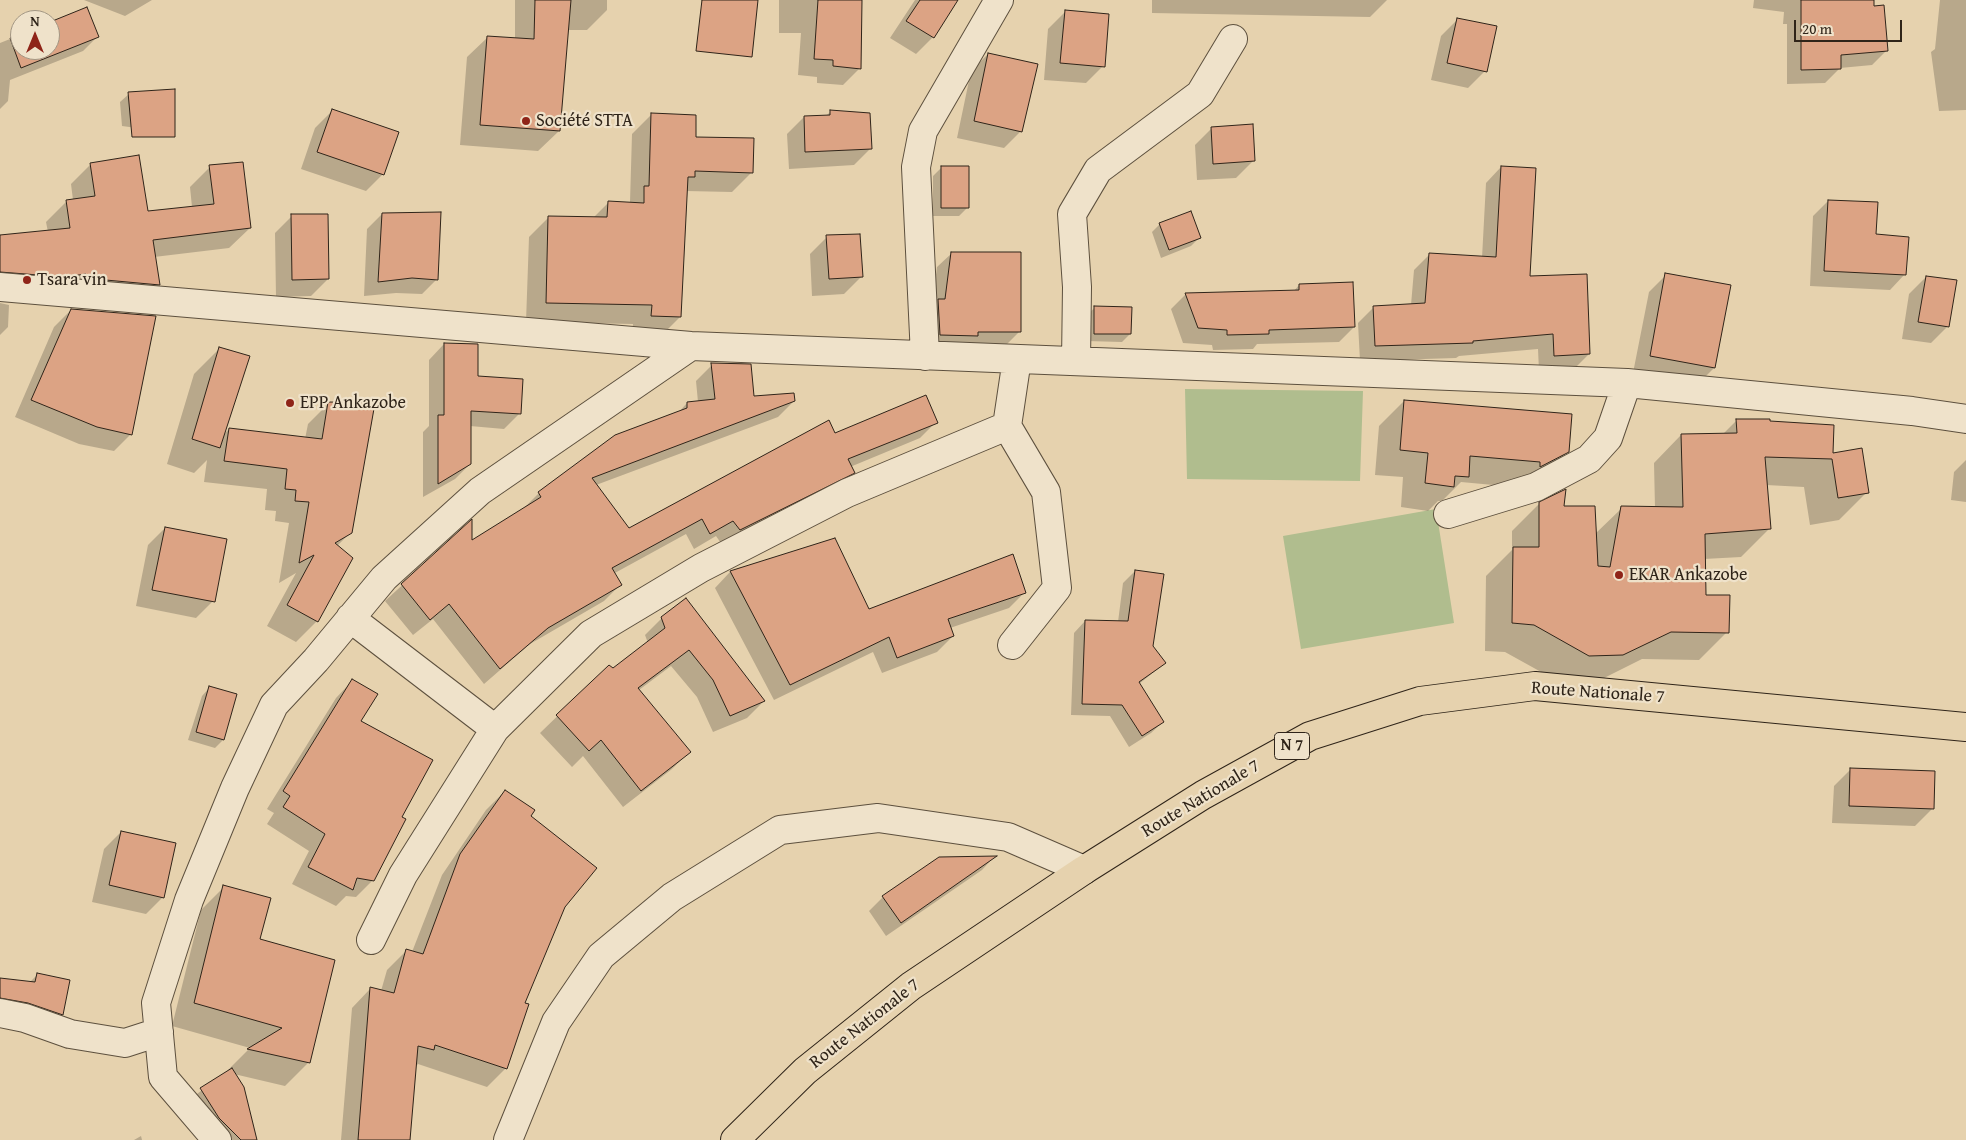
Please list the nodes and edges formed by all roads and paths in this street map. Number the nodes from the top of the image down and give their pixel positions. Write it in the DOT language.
graph roads {
  1 [pos="999,0"];
  2 [pos="1233,39"];
  3 [pos="0,287"];
  4 [pos="691,346"];
  5 [pos="925,356"];
  6 [pos="1017,359"];
  7 [pos="1076,361"];
  8 [pos="1627,383"];
  9 [pos="1966,419"];
  10 [pos="1007,426"];
  11 [pos="1448,514"];
  12 [pos="350,618"];
  13 [pos="1012,645"];
  14 [pos="1966,727"];
  15 [pos="495,729"];
  16 [pos="1084,870"];
  17 [pos="371,940"];
  18 [pos="0,1013"];
  19 [pos="159,1032"];
  20 [pos="217,1140"];
  21 [pos="508,1140"];
  22 [pos="735,1140"];
  1 -- 5 [label="street"];
  2 -- 7 [label="street"];
  3 -- 4 [label="street"];
  4 -- 5 [label="street"];
  4 -- 12 [label="street"];
  5 -- 6 [label="street"];
  6 -- 7 [label="street"];
  6 -- 10 [label="street"];
  7 -- 8 [label="street"];
  8 -- 9 [label="street"];
  8 -- 11 [label="street"];
  10 -- 13 [label="street"];
  10 -- 15 [label="street"];
  12 -- 15 [label="street"];
  12 -- 19 [label="street"];
  14 -- 16 [label="main road, Route Nationale 7 / N 7"];
  15 -- 17 [label="street"];
  16 -- 21 [label="street"];
  16 -- 22 [label="main road, Route Nationale 7 / N 7"];
  18 -- 19 [label="street"];
  19 -- 20 [label="street"];
}
